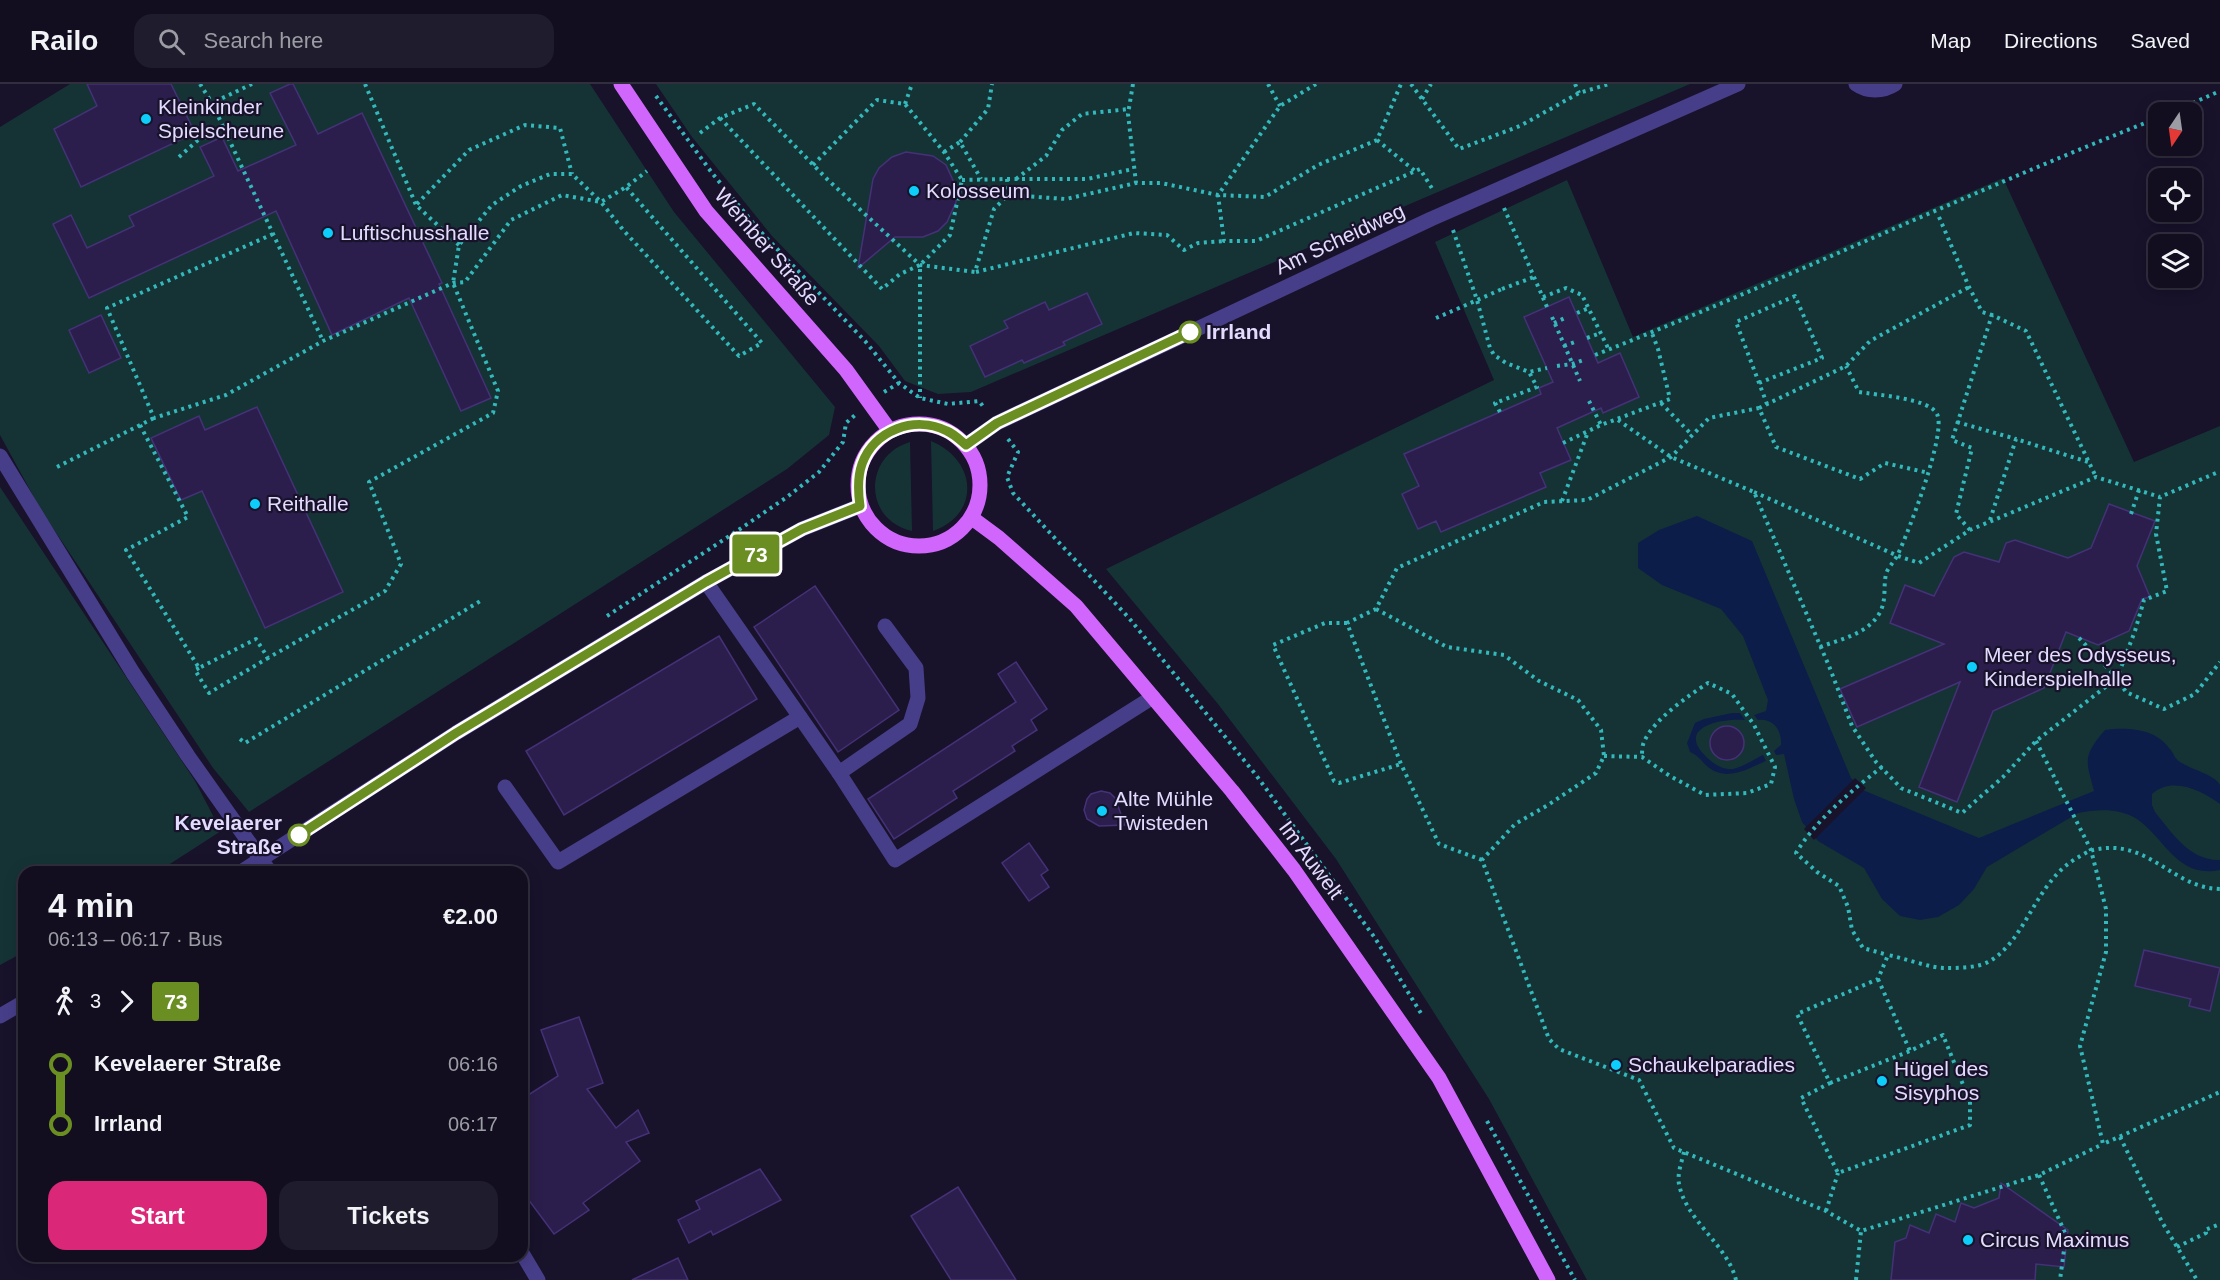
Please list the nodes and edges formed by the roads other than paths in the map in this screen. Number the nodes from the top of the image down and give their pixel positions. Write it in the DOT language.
graph roads {
  1 [pos="621,84"];
  2 [pos="1738,84"];
  3 [pos="1856,84"];
  4 [pos="1895,84"];
  5 [pos="890,431"];
  6 [pos="966,445"];
  7 [pos="0,456"];
  8 [pos="860,506"];
  9 [pos="972,518"];
  10 [pos="706,582"];
  11 [pos="885,626"];
  12 [pos="1154,697"];
  13 [pos="800,717"];
  14 [pos="839,773"];
  15 [pos="505,787"];
  16 [pos="265,866"];
  17 [pos="18,1006"];
  18 [pos="0,1016"];
  19 [pos="528,1262"];
  20 [pos="538,1280"];
  21 [pos="1548,1280"];
  1 -- 5 [label="main road, Wember Straße"];
  2 -- 6 [label="street, Am Scheidweg"];
  3 -- 4 [label="street"];
  5 -- 6 [label="main road"];
  5 -- 8 [label="main road"];
  6 -- 9 [label="main road"];
  7 -- 16 [label="street"];
  8 -- 9 [label="main road"];
  8 -- 10 [label="street"];
  9 -- 12 [label="main road, Im Auwelt"];
  10 -- 13 [label="street"];
  10 -- 16 [label="street"];
  11 -- 14 [label="street"];
  12 -- 14 [label="street"];
  12 -- 21 [label="main road, Im Auwelt"];
  13 -- 14 [label="street"];
  13 -- 15 [label="street"];
  17 -- 18 [label="street"];
  19 -- 20 [label="street"];
}
